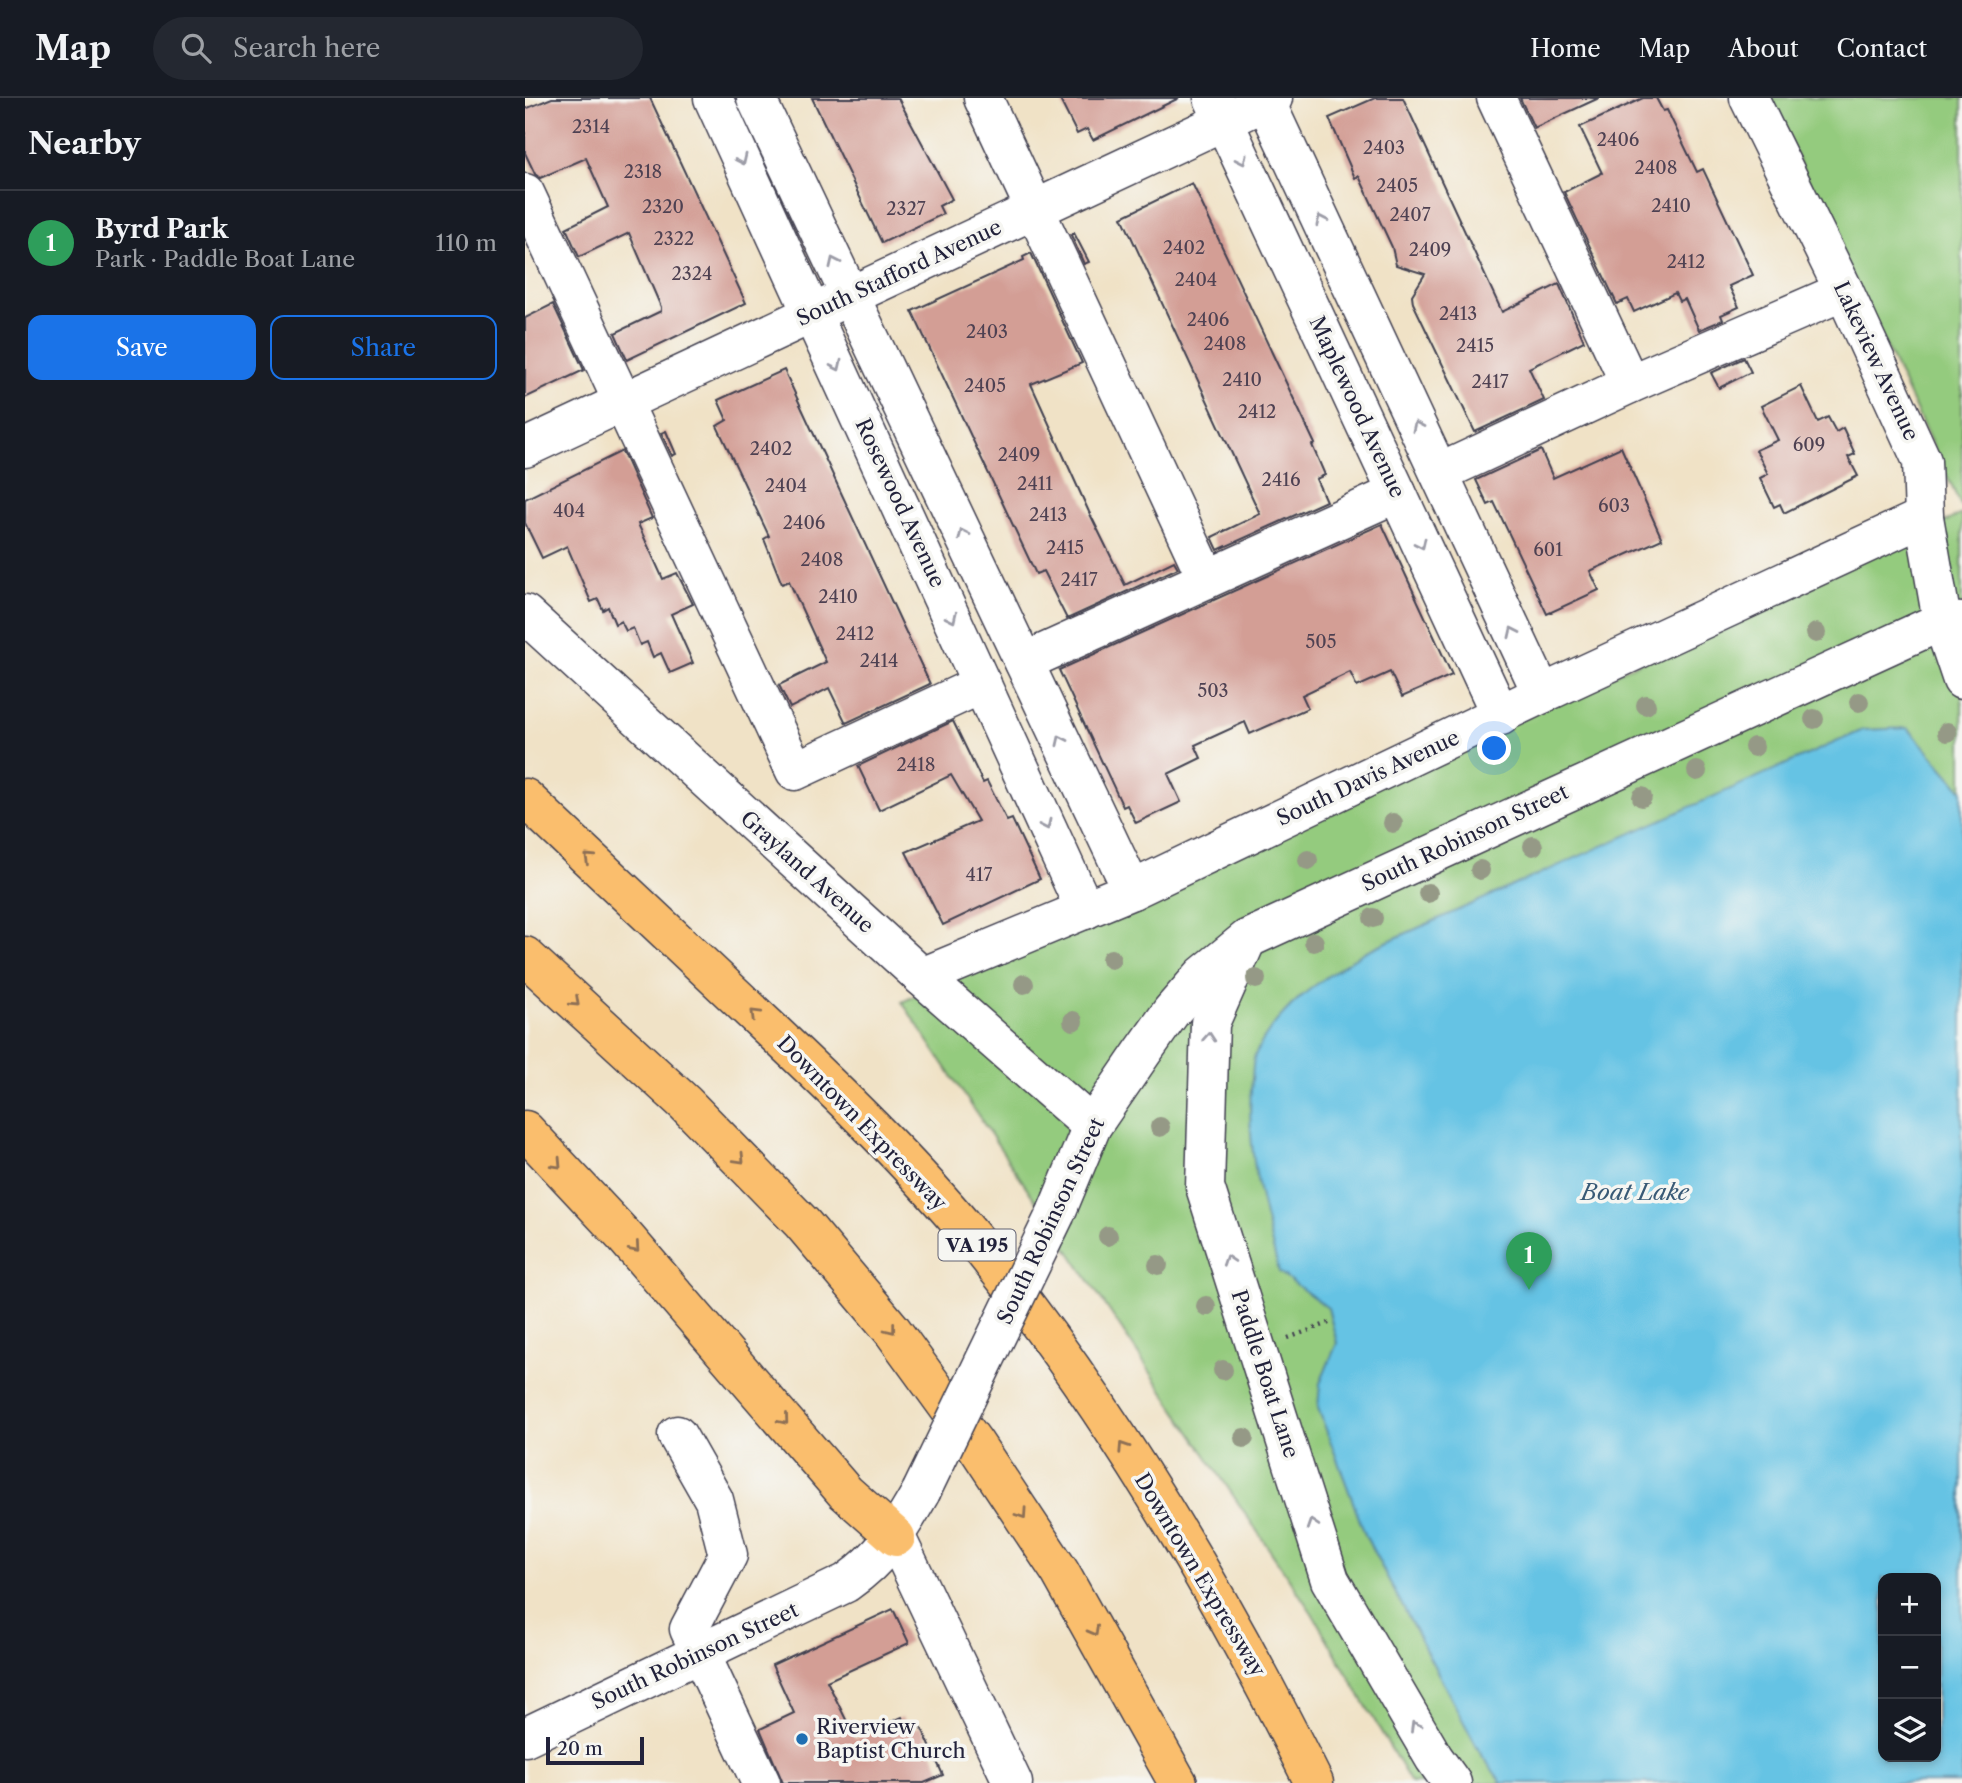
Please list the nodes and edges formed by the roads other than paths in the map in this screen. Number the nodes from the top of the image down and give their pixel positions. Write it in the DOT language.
graph roads {
  1 [pos="713,98"];
  2 [pos="757,98"];
  3 [pos="983,98"];
  4 [pos="1496,98"];
  5 [pos="1749,98"];
  6 [pos="1268,99"];
  7 [pos="1219,109"];
  8 [pos="525,193"];
  9 [pos="1035,210"];
  10 [pos="1844,291"];
  11 [pos="850,296"];
  12 [pos="813,313"];
  13 [pos="1630,384"];
  14 [pos="622,403"];
  15 [pos="525,449"];
  16 [pos="1439,473"];
  17 [pos="1397,493"];
  18 [pos="1924,517"];
  19 [pos="1206,579"];
  20 [pos="525,614"];
  21 [pos="1952,622"];
  22 [pos="1024,662"];
  23 [pos="1962,680"];
  24 [pos="982,684"];
  25 [pos="1542,694"];
  26 [pos="1501,716"];
  27 [pos="525,798"];
  28 [pos="1132,890"];
  29 [pos="1085,909"];
  30 [pos="1247,939"];
  31 [pos="525,956"];
  32 [pos="922,977"];
  33 [pos="1091,1126"];
  34 [pos="525,1130"];
  35 [pos="677,1435"];
  36 [pos="896,1537"];
  37 [pos="700,1653"];
  38 [pos="1261,1676"];
  39 [pos="525,1737"];
  40 [pos="761,1783"];
  41 [pos="1013,1783"];
  42 [pos="1178,1783"];
  43 [pos="1314,1783"];
  44 [pos="1340,1783"];
  45 [pos="1452,1783"];
  1 -- 12 [label="street, Rosewood Avenue, one-way"];
  11 -- 2 [label="street, Rosewood Avenue, one-way"];
  3 -- 9 [label="street"];
  4 -- 13 [label="street"];
  5 -- 10 [label="street, Lakeview Avenue"];
  6 -- 7 [label="street, South Stafford Avenue"];
  16 -- 6 [label="street, one-way"];
  7 -- 9 [label="street, South Stafford Avenue"];
  7 -- 17 [label="street, Maplewood Avenue, one-way"];
  8 -- 14 [label="street"];
  9 -- 11 [label="street, South Stafford Avenue"];
  9 -- 19 [label="street"];
  10 -- 13 [label="street"];
  10 -- 18 [label="street, Lakeview Avenue"];
  11 -- 12 [label="street, South Stafford Avenue"];
  22 -- 11 [label="street, Rosewood Avenue, one-way"];
  12 -- 14 [label="street, South Stafford Avenue"];
  12 -- 24 [label="street, Rosewood Avenue, one-way"];
  13 -- 16 [label="street"];
  14 -- 15 [label="street, South Stafford Avenue"];
  14 -- 24 [label="street"];
  25 -- 16 [label="street, one-way"];
  17 -- 19 [label="street"];
  17 -- 26 [label="street, Maplewood Avenue, one-way"];
  18 -- 21 [label="street, Lakeview Avenue"];
  18 -- 25 [label="street, South Davis Avenue"];
  19 -- 22 [label="street"];
  20 -- 32 [label="street, Grayland Avenue"];
  21 -- 23 [label="street, Lakeview Avenue"];
  21 -- 30 [label="street, South Robinson Street"];
  28 -- 22 [label="street, Rosewood Avenue, one-way"];
  24 -- 29 [label="street, Rosewood Avenue, one-way"];
  25 -- 26 [label="street, South Davis Avenue"];
  26 -- 28 [label="street, South Davis Avenue"];
  38 -- 27 [label="highway, Downtown Expressway / VA 195, one-way"];
  28 -- 29 [label="street, South Davis Avenue"];
  29 -- 32 [label="street, South Davis Avenue"];
  30 -- 33 [label="street, South Robinson Street"];
  45 -- 30 [label="street, Paddle Boat Lane, one-way"];
  31 -- 42 [label="highway, one-way"];
  32 -- 33 [label="street, Grayland Avenue"];
  33 -- 36 [label="street, South Robinson Street, bridge"];
  34 -- 36 [label="highway, one-way"];
  35 -- 37 [label="street"];
  36 -- 37 [label="street, South Robinson Street"];
  36 -- 41 [label="street"];
  37 -- 39 [label="street, South Robinson Street"];
  37 -- 40 [label="street"];
  38 -- 43 [label="highway, Downtown Expressway / VA 195"];
  38 -- 44 [label="highway"];
}
